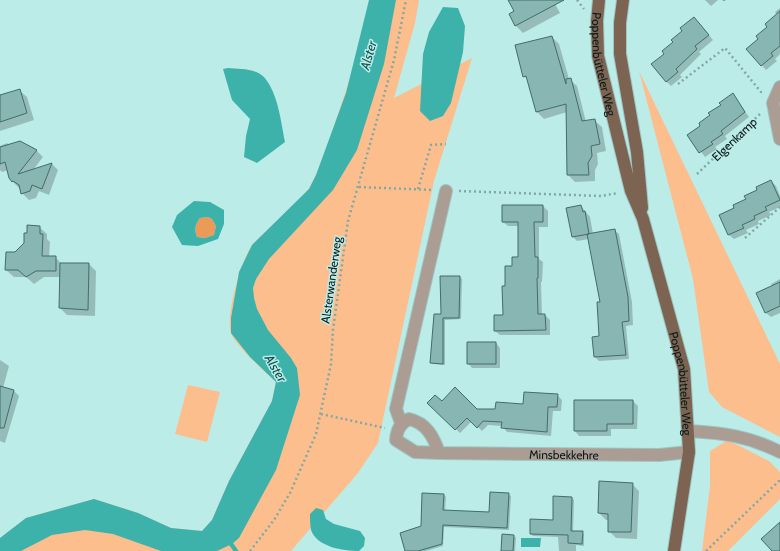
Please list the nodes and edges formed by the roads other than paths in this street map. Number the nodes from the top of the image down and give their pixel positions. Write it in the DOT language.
graph roads {
  1 [pos="599,0"];
  2 [pos="623,0"];
  3 [pos="778,90"];
  4 [pos="780,139"];
  5 [pos="446,190"];
  6 [pos="643,219"];
  7 [pos="399,427"];
  8 [pos="689,431"];
  9 [pos="689,452"];
  10 [pos="780,452"];
  11 [pos="438,454"];
  12 [pos="674,551"];
  1 -- 6 [label="main road, Poppenbütteler Weg"];
  2 -- 6 [label="main road, Poppenbütteler Weg"];
  3 -- 4 [label="street, Elgenkamp"];
  5 -- 7 [label="street, Minsbekkehre"];
  6 -- 8 [label="main road, Poppenbütteler Weg"];
  7 -- 11 [label="street, Minsbekkehre"];
  7 -- 11 [label="street"];
  8 -- 9 [label="main road, Poppenbütteler Weg"];
  8 -- 10 [label="street"];
  9 -- 11 [label="street, Minsbekkehre"];
  9 -- 12 [label="main road, Poppenbütteler Weg"];
}
